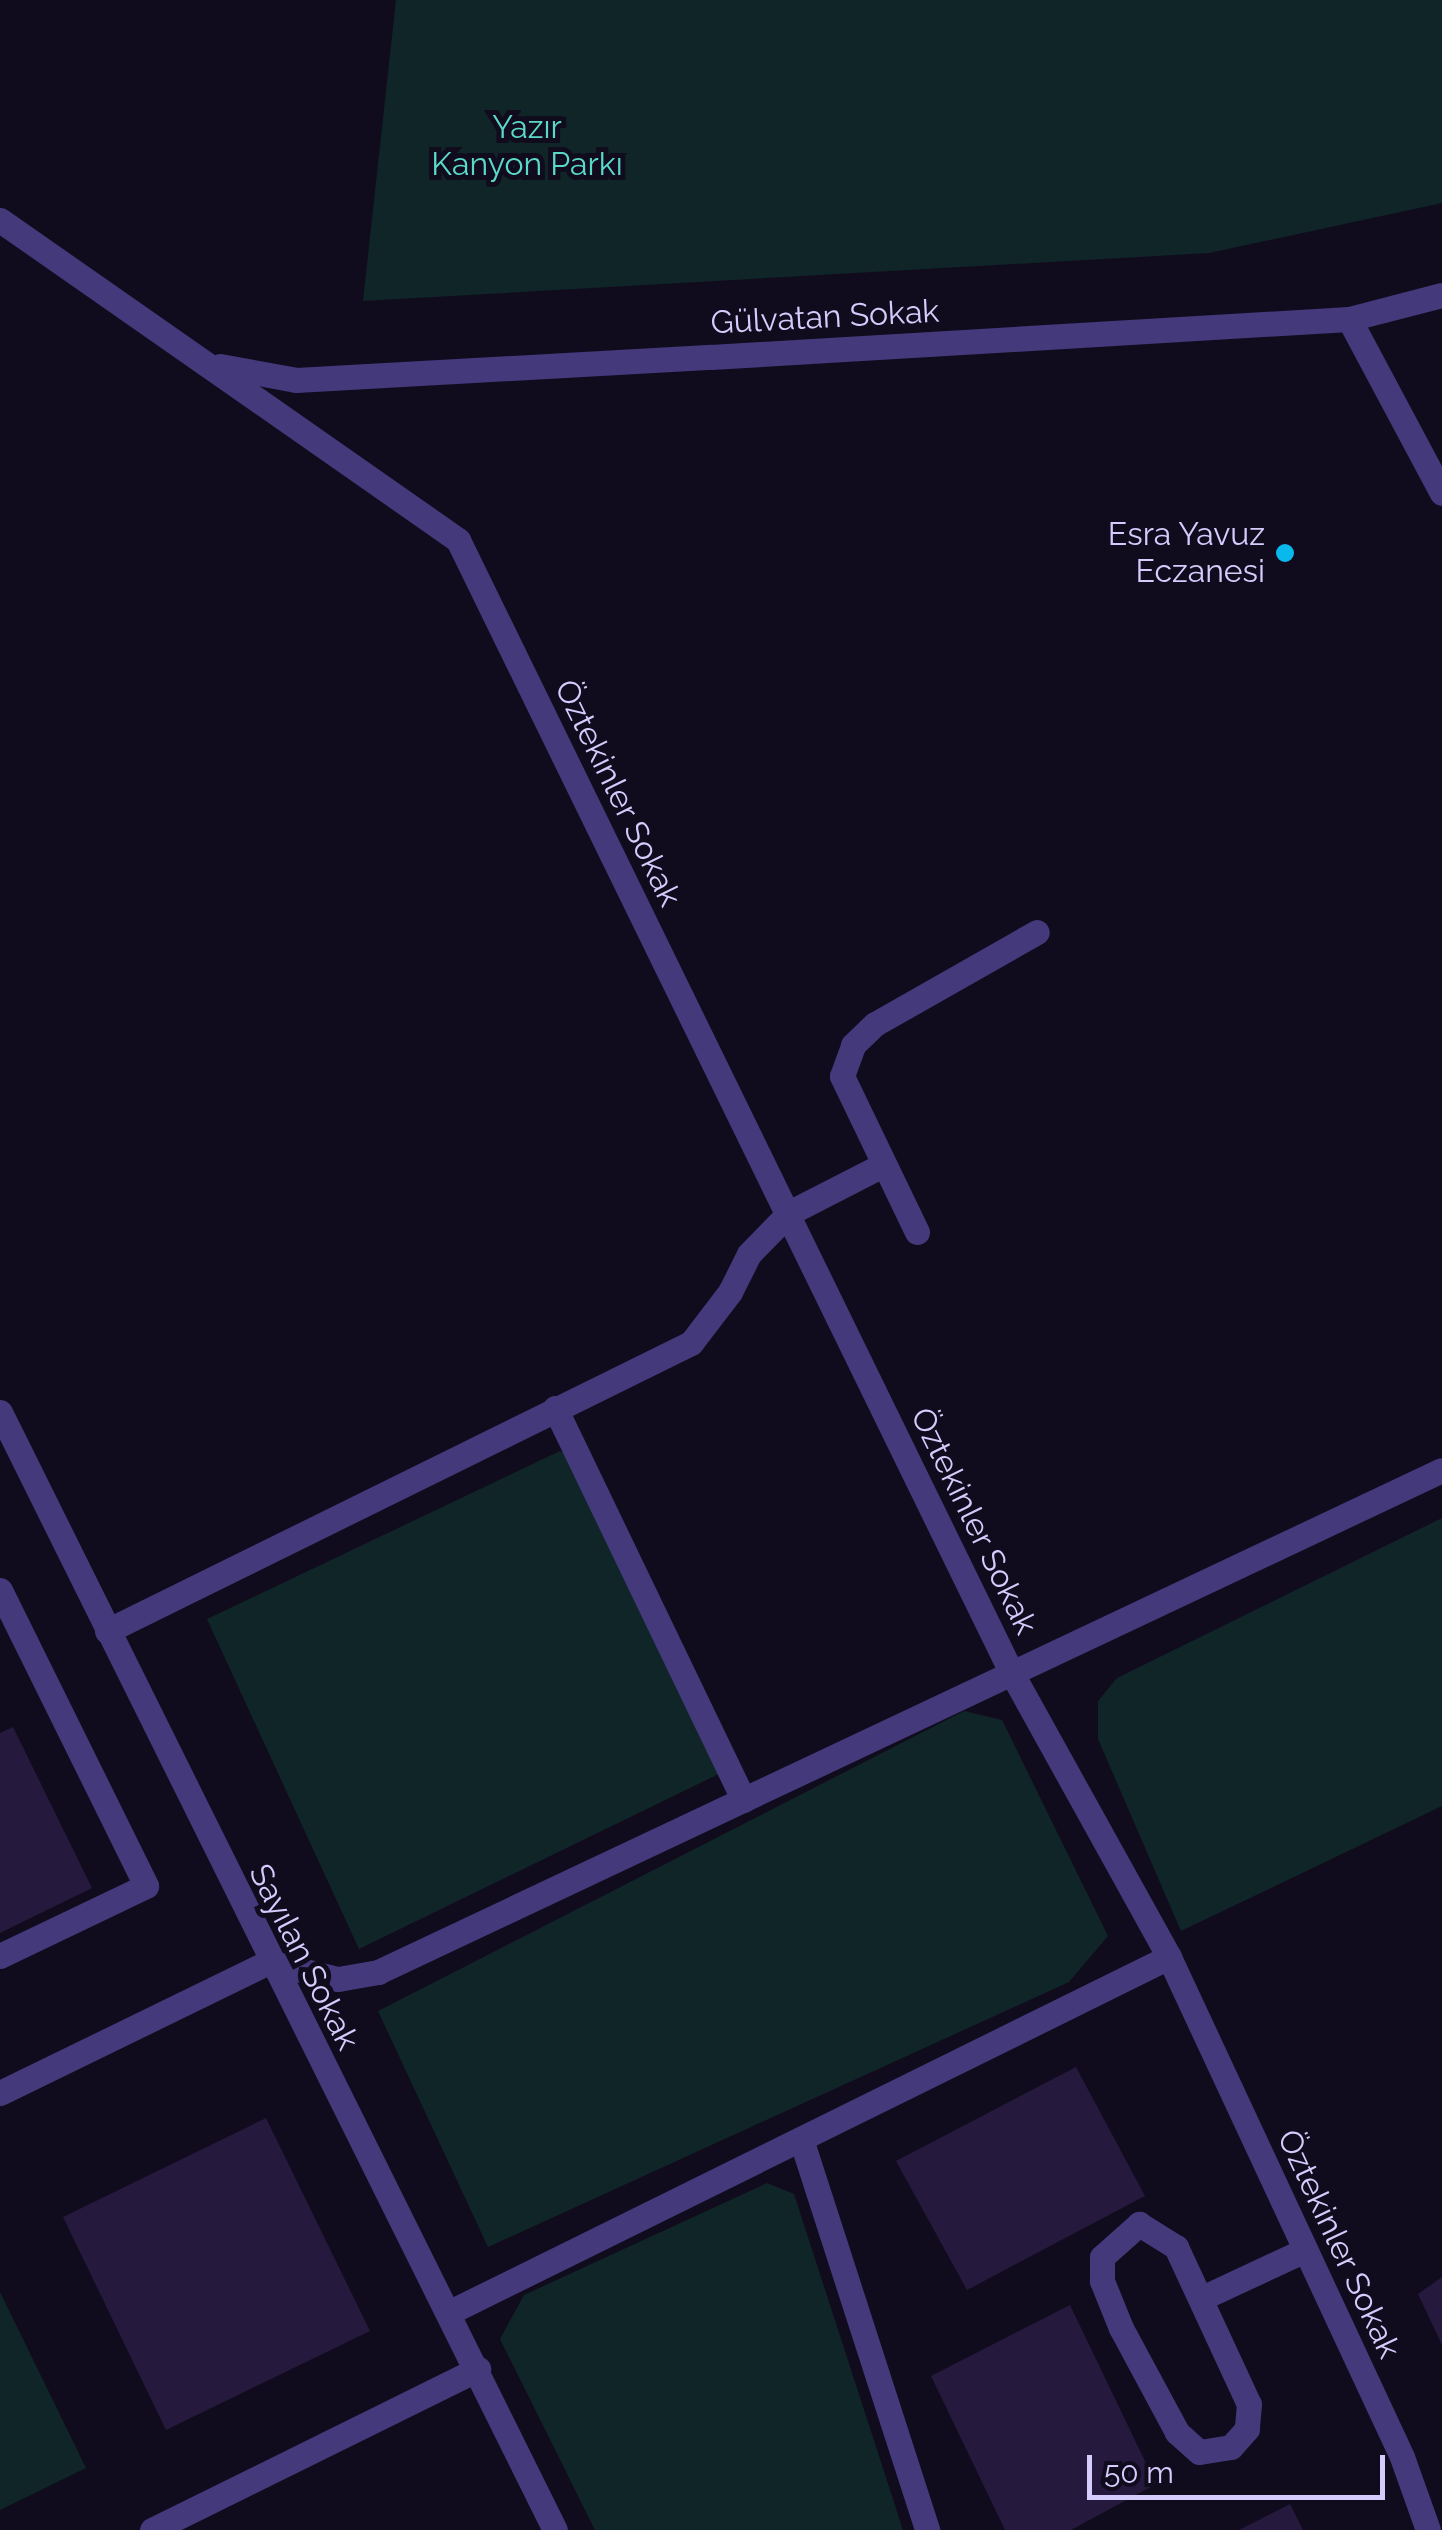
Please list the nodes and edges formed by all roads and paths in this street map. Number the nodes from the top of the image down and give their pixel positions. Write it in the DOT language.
graph roads {
  1 [pos="0,220"];
  2 [pos="1442,295"];
  3 [pos="1349,319"];
  4 [pos="210,364"];
  5 [pos="1442,493"];
  6 [pos="1037,932"];
  7 [pos="883,1165"];
  8 [pos="789,1213"];
  9 [pos="917,1232"];
  10 [pos="554,1408"];
  11 [pos="0,1412"];
  12 [pos="1442,1470"];
  13 [pos="0,1590"];
  14 [pos="107,1631"];
  15 [pos="1010,1670"];
  16 [pos="744,1800"];
  17 [pos="0,1956"];
  18 [pos="1169,1957"];
  19 [pos="268,1962"];
  20 [pos="0,2093"];
  21 [pos="802,2138"];
  22 [pos="1306,2250"];
  23 [pos="1202,2298"];
  24 [pos="450,2312"];
  25 [pos="478,2368"];
  26 [pos="152,2530"];
  27 [pos="555,2530"];
  28 [pos="927,2530"];
  29 [pos="1428,2530"];
  1 -- 4 [label="street"];
  2 -- 3 [label="street, Gülvatan Sokak"];
  3 -- 4 [label="street, Gülvatan Sokak"];
  3 -- 5 [label="street"];
  4 -- 8 [label="street, Öztekinler Sokak"];
  6 -- 7 [label="street"];
  7 -- 8 [label="street"];
  7 -- 9 [label="street"];
  8 -- 10 [label="street"];
  8 -- 15 [label="street, Öztekinler Sokak"];
  10 -- 14 [label="street"];
  10 -- 16 [label="street"];
  11 -- 14 [label="street, Sayılan Sokak"];
  12 -- 15 [label="street"];
  13 -- 17 [label="street"];
  14 -- 19 [label="street, Sayılan Sokak"];
  15 -- 16 [label="street"];
  15 -- 18 [label="street, Öztekinler Sokak"];
  16 -- 19 [label="street"];
  18 -- 21 [label="street"];
  18 -- 22 [label="street, Öztekinler Sokak"];
  19 -- 20 [label="street"];
  19 -- 24 [label="street, Sayılan Sokak"];
  21 -- 24 [label="street"];
  21 -- 28 [label="street"];
  22 -- 23 [label="street"];
  22 -- 29 [label="street, Öztekinler Sokak"];
  23 -- 23 [label="street"];
  24 -- 25 [label="street, Sayılan Sokak"];
  25 -- 26 [label="street"];
  25 -- 27 [label="street, Sayılan Sokak"];
}
